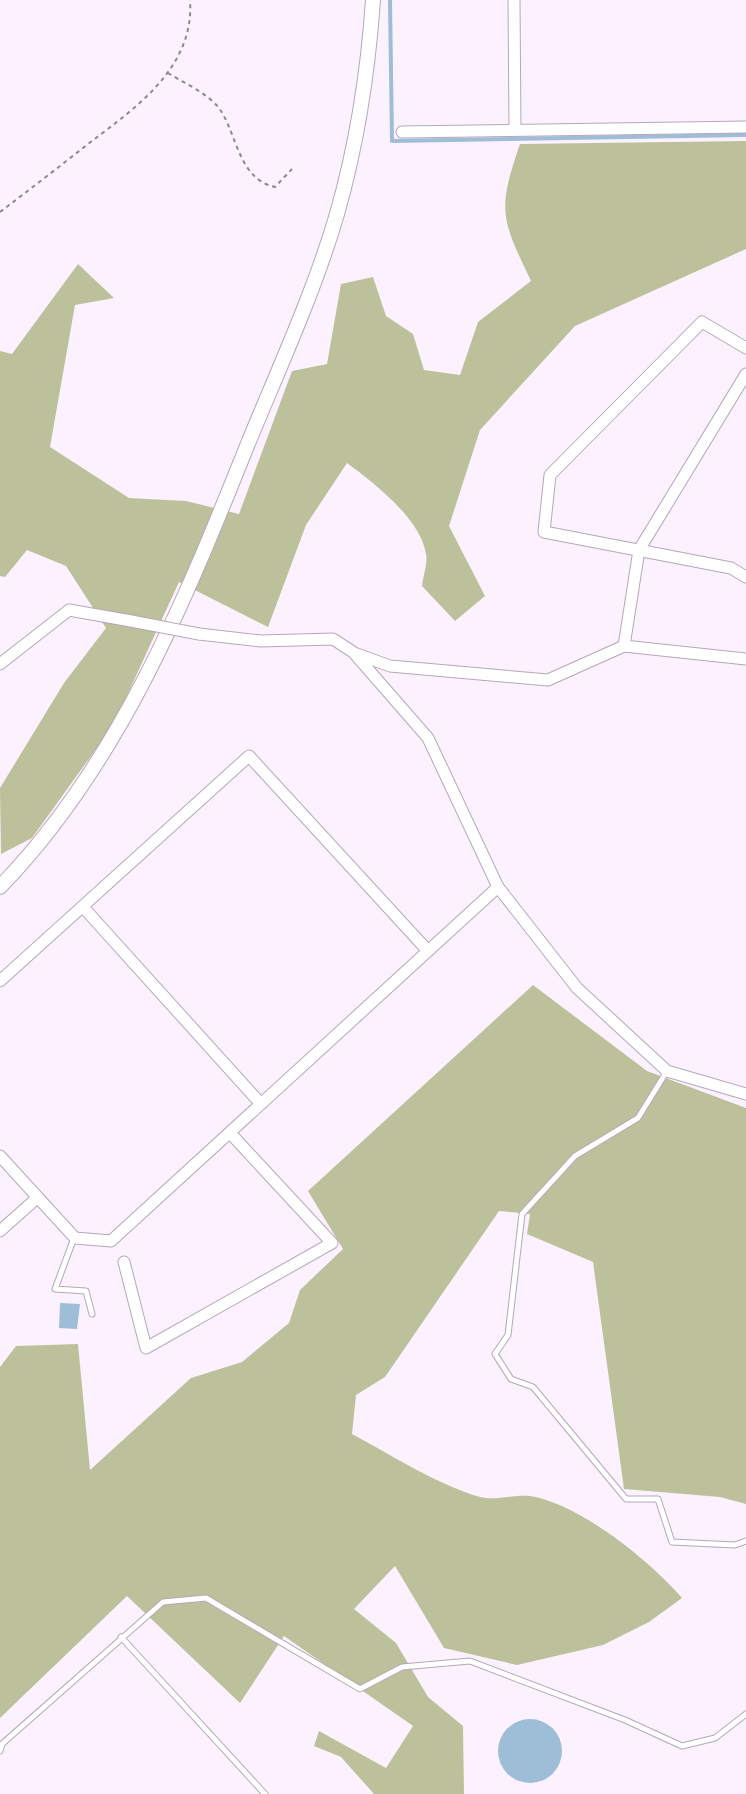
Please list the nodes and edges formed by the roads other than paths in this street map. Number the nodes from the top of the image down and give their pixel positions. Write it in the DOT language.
graph roads {
  1 [pos="373,0"];
  2 [pos="514,0"];
  3 [pos="746,127"];
  4 [pos="515,130"];
  5 [pos="402,132"];
  6 [pos="746,348"];
  7 [pos="746,374"];
  8 [pos="639,550"];
  9 [pos="746,577"];
  10 [pos="624,646"];
  11 [pos="353,652"];
  12 [pos="746,659"];
  13 [pos="0,664"];
  14 [pos="0,887"];
  15 [pos="498,887"];
  16 [pos="83,907"];
  17 [pos="428,951"];
  18 [pos="0,981"];
  19 [pos="667,1071"];
  20 [pos="746,1094"];
  21 [pos="261,1104"];
  22 [pos="231,1134"];
  23 [pos="0,1156"];
  24 [pos="37,1198"];
  25 [pos="0,1231"];
  26 [pos="75,1238"];
  27 [pos="124,1262"];
  28 [pos="92,1314"];
  29 [pos="746,1541"];
  30 [pos="121,1637"];
  31 [pos="746,1714"];
  32 [pos="0,1751"];
  33 [pos="265,1794"];
  1 -- 14 [label="street"];
  2 -- 4 [label="street"];
  3 -- 4 [label="street"];
  4 -- 5 [label="street"];
  6 -- 8 [label="street"];
  7 -- 8 [label="street"];
  8 -- 9 [label="street"];
  8 -- 10 [label="street"];
  10 -- 11 [label="street"];
  10 -- 12 [label="street"];
  11 -- 13 [label="street, bridge"];
  11 -- 15 [label="street"];
  15 -- 17 [label="street"];
  15 -- 19 [label="street"];
  16 -- 17 [label="street"];
  16 -- 18 [label="street"];
  16 -- 21 [label="street"];
  17 -- 21 [label="street"];
  19 -- 20 [label="street"];
  19 -- 29 [label="lane"];
  21 -- 22 [label="street"];
  22 -- 26 [label="street"];
  22 -- 27 [label="street"];
  23 -- 24 [label="street"];
  24 -- 25 [label="street"];
  24 -- 26 [label="street"];
  26 -- 28 [label="lane"];
  30 -- 31 [label="lane"];
  30 -- 32 [label="lane"];
  30 -- 33 [label="lane"];
}
